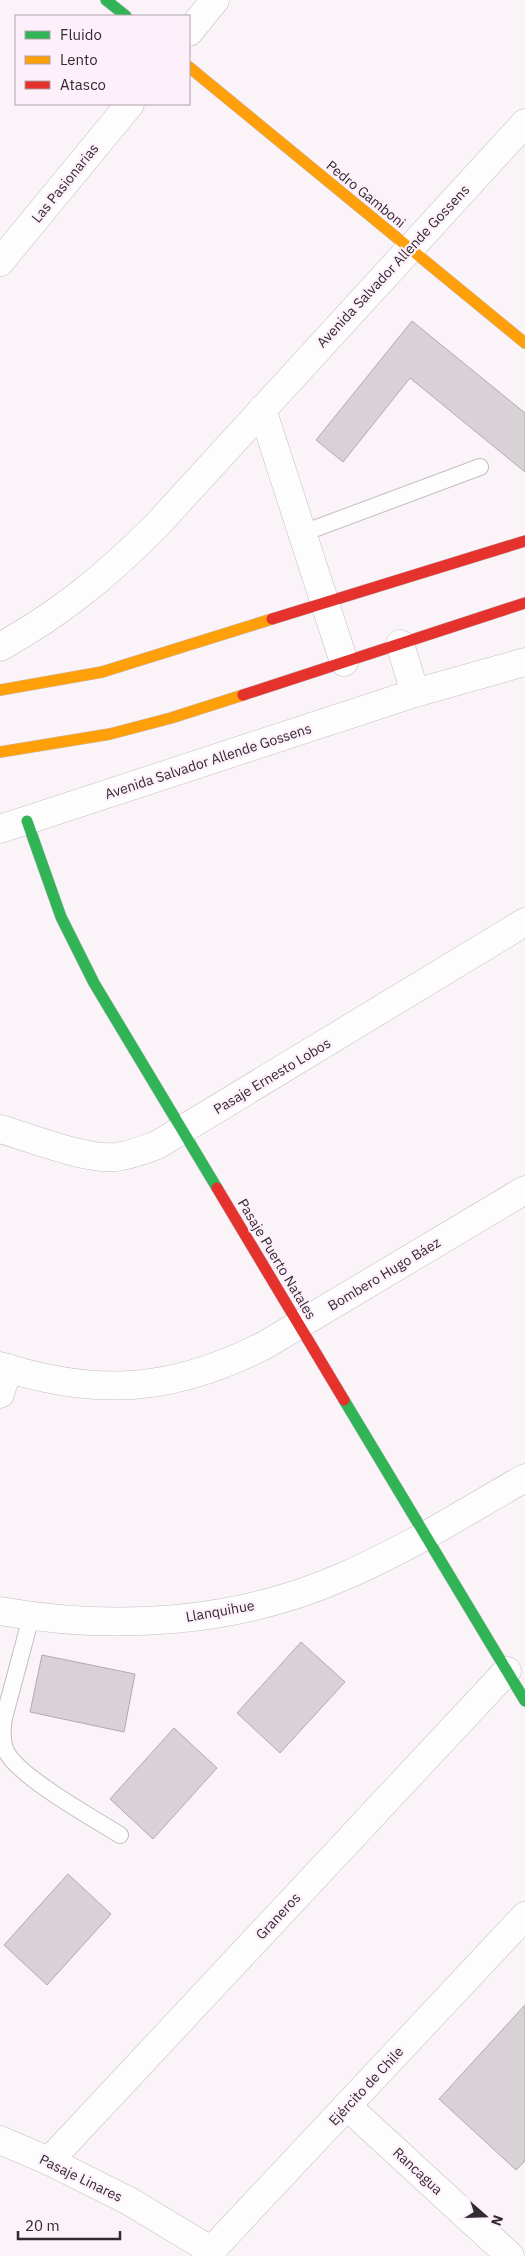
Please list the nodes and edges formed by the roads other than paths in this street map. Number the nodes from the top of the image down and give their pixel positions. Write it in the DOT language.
graph roads {
  1 [pos="106,0"];
  2 [pos="215,0"];
  3 [pos="125,15"];
  4 [pos="190,31"];
  5 [pos="190,68"];
  6 [pos="129,105"];
  7 [pos="525,123"];
  8 [pos="409,248"];
  9 [pos="0,262"];
  10 [pos="525,343"];
  11 [pos="262,409"];
  12 [pos="480,467"];
  13 [pos="302,533"];
  14 [pos="525,541"];
  15 [pos="525,602"];
  16 [pos="325,603"];
  17 [pos="400,644"];
  18 [pos="0,647"];
  19 [pos="344,662"];
  20 [pos="525,662"];
  21 [pos="0,690"];
  22 [pos="415,693"];
  23 [pos="0,752"];
  24 [pos="27,821"];
  25 [pos="0,829"];
  26 [pos="525,922"];
  27 [pos="0,1129"];
  28 [pos="182,1130"];
  29 [pos="525,1190"];
  30 [pos="299,1325"];
  31 [pos="4,1367"];
  32 [pos="0,1394"];
  33 [pos="525,1478"];
  34 [pos="426,1535"];
  35 [pos="0,1611"];
  36 [pos="31,1617"];
  37 [pos="507,1671"];
  38 [pos="525,1701"];
  39 [pos="6,1750"];
  40 [pos="0,1766"];
  41 [pos="120,1835"];
  42 [pos="525,1916"];
  43 [pos="347,2106"];
  44 [pos="0,2140"];
  45 [pos="49,2161"];
  46 [pos="209,2253"];
  47 [pos="510,2256"];
  1 -- 3 [label="street"];
  2 -- 4 [label="street"];
  5 -- 8 [label="street, Pedro Gamboni"];
  6 -- 9 [label="street, Las Pasionarias"];
  7 -- 8 [label="street, Avenida Salvador Allende Gossens"];
  8 -- 10 [label="street, Pedro Gamboni"];
  8 -- 11 [label="street, Avenida Salvador Allende Gossens"];
  11 -- 13 [label="street"];
  11 -- 18 [label="street, Avenida Salvador Allende Gossens"];
  12 -- 13 [label="lane"];
  13 -- 16 [label="street"];
  14 -- 16 [label="street"];
  15 -- 17 [label="street"];
  16 -- 19 [label="street"];
  16 -- 21 [label="street"];
  17 -- 19 [label="street"];
  17 -- 22 [label="street"];
  19 -- 23 [label="street"];
  20 -- 22 [label="street, Avenida Salvador Allende Gossens"];
  22 -- 24 [label="street, Avenida Salvador Allende Gossens"];
  24 -- 25 [label="street, Avenida Salvador Allende Gossens"];
  24 -- 28 [label="street, Pasaje Puerto Natales"];
  26 -- 28 [label="street, Pasaje Ernesto Lobos"];
  27 -- 28 [label="street, Pasaje Ernesto Lobos"];
  28 -- 30 [label="street, Pasaje Puerto Natales"];
  29 -- 30 [label="street, Bombero Hugo Báez"];
  30 -- 31 [label="street, Bombero Hugo Báez"];
  30 -- 34 [label="street, Pasaje Puerto Natales"];
  31 -- 32 [label="street"];
  33 -- 34 [label="street, Llanquihue"];
  34 -- 36 [label="street, Llanquihue"];
  34 -- 37 [label="street, Pasaje Puerto Natales"];
  35 -- 36 [label="street, Llanquihue"];
  36 -- 39 [label="lane"];
  37 -- 38 [label="street, Pasaje Puerto Natales"];
  37 -- 45 [label="street, Graneros"];
  39 -- 40 [label="lane"];
  39 -- 41 [label="lane"];
  42 -- 43 [label="street, Ejército de Chile"];
  43 -- 46 [label="street, Ejército de Chile"];
  43 -- 47 [label="street, Rancagua"];
  44 -- 45 [label="street, Pasaje Linares"];
  45 -- 46 [label="street, Pasaje Linares"];
}
